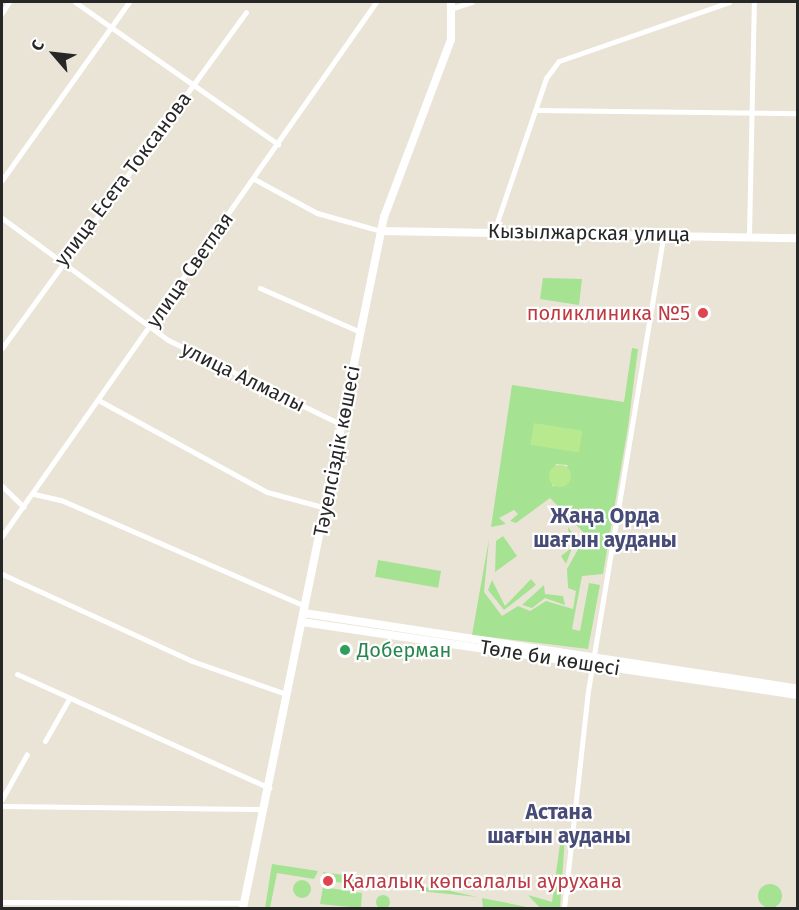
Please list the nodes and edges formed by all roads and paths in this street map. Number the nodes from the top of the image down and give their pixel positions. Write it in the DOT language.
graph roads {
  1 [pos="9,2"];
  2 [pos="75,2"];
  3 [pos="129,2"];
  4 [pos="376,2"];
  5 [pos="472,2"];
  6 [pos="729,2"];
  7 [pos="754,2"];
  8 [pos="452,5"];
  9 [pos="246,12"];
  10 [pos="2,13"];
  11 [pos="111,26"];
  12 [pos="195,84"];
  13 [pos="536,110"];
  14 [pos="755,112"];
  15 [pos="798,113"];
  16 [pos="278,144"];
  17 [pos="254,179"];
  18 [pos="2,180"];
  19 [pos="2,218"];
  20 [pos="381,231"];
  21 [pos="494,231"];
  22 [pos="664,234"];
  23 [pos="749,235"];
  24 [pos="798,238"];
  25 [pos="61,261"];
  26 [pos="261,288"];
  27 [pos="149,327"];
  28 [pos="360,332"];
  29 [pos="2,348"];
  30 [pos="100,401"];
  31 [pos="342,425"];
  32 [pos="2,486"];
  33 [pos="34,494"];
  34 [pos="24,507"];
  35 [pos="326,508"];
  36 [pos="2,536"];
  37 [pos="2,574"];
  38 [pos="305,609"];
  39 [pos="302,622"];
  40 [pos="593,661"];
  41 [pos="17,674"];
  42 [pos="798,689"];
  43 [pos="286,694"];
  44 [pos="798,695"];
  45 [pos="69,699"];
  46 [pos="45,741"];
  47 [pos="27,754"];
  48 [pos="269,788"];
  49 [pos="2,799"];
  50 [pos="2,806"];
  51 [pos="264,809"];
  52 [pos="2,902"];
  53 [pos="243,906"];
  54 [pos="564,909"];
  1 -- 10 [label="street"];
  2 -- 11 [label="street"];
  3 -- 11 [label="street"];
  4 -- 16 [label="street, улица Светлая"];
  5 -- 8 [label="street"];
  6 -- 13 [label="street"];
  7 -- 14 [label="street"];
  8 -- 20 [label="main road, Тәуелсіздік көшесі"];
  9 -- 12 [label="street, улица Есета Токсанова"];
  11 -- 12 [label="street"];
  11 -- 18 [label="street"];
  12 -- 16 [label="street"];
  12 -- 25 [label="street, улица Есета Токсанова"];
  13 -- 14 [label="street"];
  13 -- 21 [label="street"];
  14 -- 15 [label="street"];
  14 -- 23 [label="street"];
  16 -- 17 [label="street, улица Светлая"];
  17 -- 20 [label="street"];
  17 -- 27 [label="street, улица Светлая"];
  19 -- 25 [label="street, улица Алмалы"];
  20 -- 21 [label="main road, Кызылжарская улица"];
  20 -- 28 [label="main road, Тәуелсіздік көшесі"];
  21 -- 22 [label="main road, Кызылжарская улица"];
  22 -- 23 [label="main road, Кызылжарская улица"];
  22 -- 40 [label="street"];
  23 -- 24 [label="main road, Кызылжарская улица"];
  25 -- 27 [label="street, улица Алмалы"];
  25 -- 29 [label="street, улица Есета Токсанова"];
  26 -- 28 [label="street"];
  27 -- 30 [label="street, улица Светлая"];
  27 -- 31 [label="street, улица Алмалы"];
  28 -- 31 [label="main road, Тәуелсіздік көшесі"];
  30 -- 33 [label="street, улица Светлая"];
  30 -- 35 [label="street"];
  31 -- 35 [label="main road, Тәуелсіздік көшесі"];
  32 -- 34 [label="street"];
  33 -- 34 [label="street, улица Светлая"];
  33 -- 38 [label="street"];
  34 -- 36 [label="street, улица Светлая"];
  35 -- 38 [label="main road, Тәуелсіздік көшесі"];
  37 -- 43 [label="street"];
  38 -- 39 [label="main road, Тәуелсіздік көшесі"];
  38 -- 40 [label="main road, Төле би көшесі"];
  39 -- 40 [label="main road, Төле би көшесі"];
  39 -- 43 [label="main road, Тәуелсіздік көшесі"];
  40 -- 42 [label="main road, Төле би көшесі"];
  40 -- 44 [label="main road, Төле би көшесі"];
  40 -- 54 [label="street"];
  41 -- 45 [label="street"];
  43 -- 48 [label="main road, Тәуелсіздік көшесі"];
  45 -- 46 [label="street"];
  45 -- 48 [label="street"];
  47 -- 49 [label="street"];
  48 -- 51 [label="main road, Тәуелсіздік көшесі"];
  50 -- 51 [label="street"];
  51 -- 53 [label="main road, Тәуелсіздік көшесі"];
  52 -- 53 [label="street"];
}
